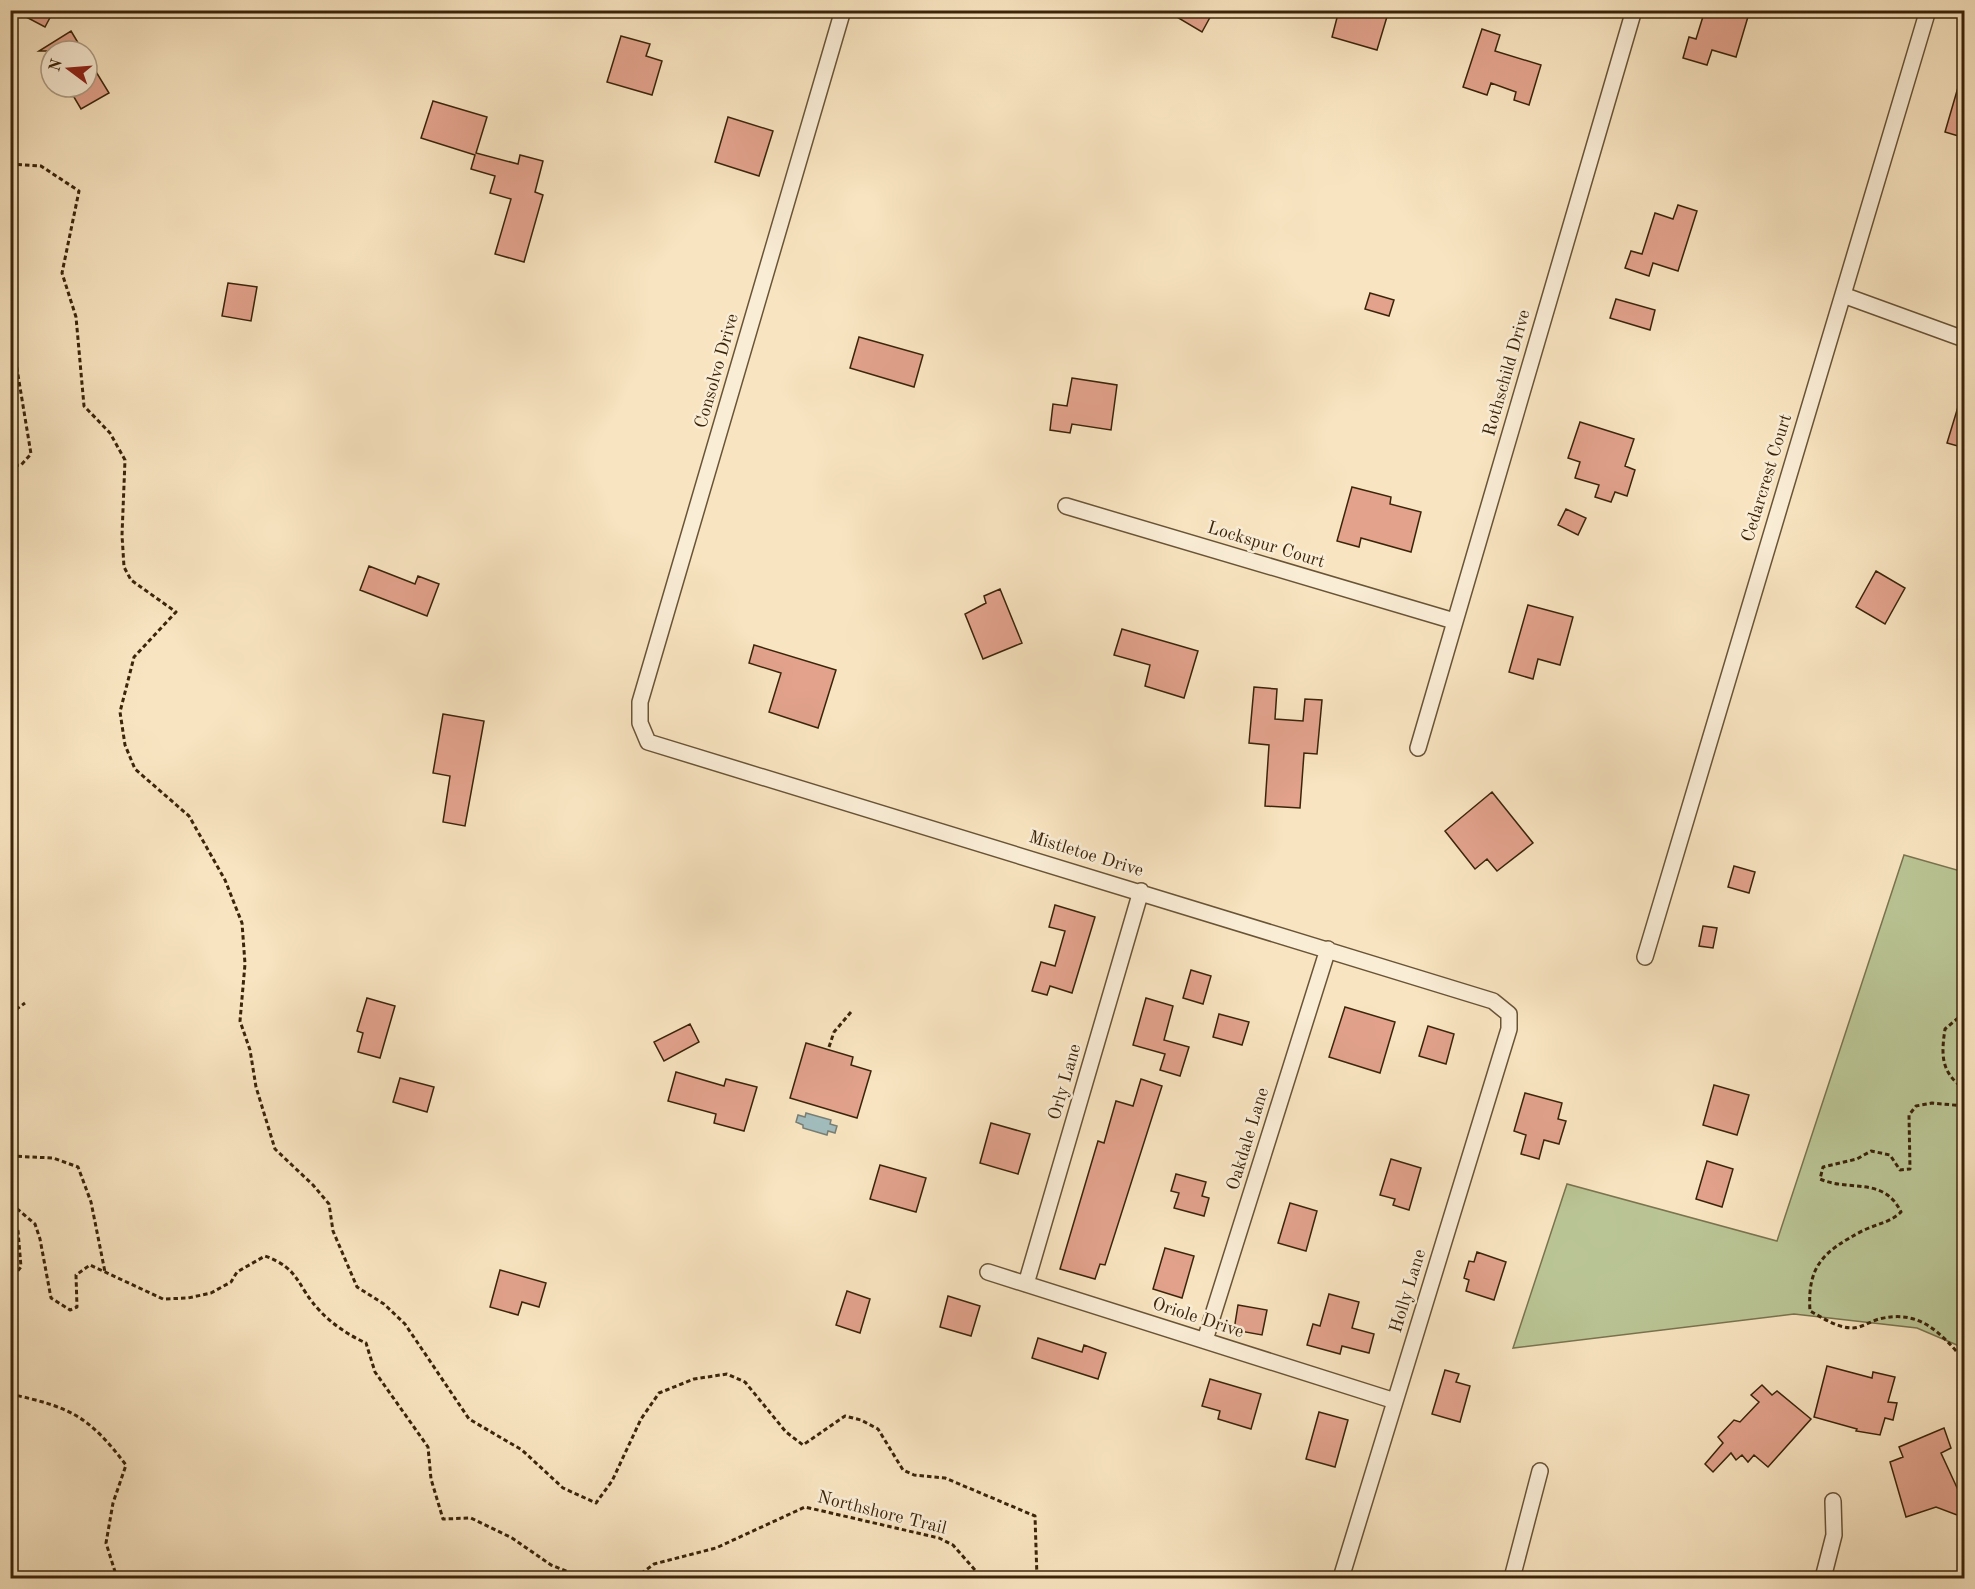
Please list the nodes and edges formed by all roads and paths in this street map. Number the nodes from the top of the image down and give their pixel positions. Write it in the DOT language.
graph roads {
  1 [pos="843,10"];
  2 [pos="1634,10"];
  3 [pos="1928,10"];
  4 [pos="10,165"];
  5 [pos="10,285"];
  6 [pos="1843,295"];
  7 [pos="1965,339"];
  8 [pos="10,466"];
  9 [pos="1066,506"];
  10 [pos="1454,621"];
  11 [pos="648,742"];
  12 [pos="1418,748"];
  13 [pos="1141,891"];
  14 [pos="1328,949"];
  15 [pos="1645,957"];
  16 [pos="25,1003"];
  17 [pos="851,1012"];
  18 [pos="1965,1013"];
  19 [pos="10,1014"];
  20 [pos="1509,1014"];
  21 [pos="829,1047"];
  22 [pos="1965,1089"];
  23 [pos="1965,1106"];
  24 [pos="10,1156"];
  25 [pos="10,1209"];
  26 [pos="105,1272"];
  27 [pos="988,1272"];
  28 [pos="10,1280"];
  29 [pos="1026,1284"];
  30 [pos="1205,1340"];
  31 [pos="1965,1360"];
  32 [pos="10,1394"];
  33 [pos="1395,1401"];
  34 [pos="1540,1471"];
  35 [pos="1833,1501"];
  36 [pos="10,1575"];
  37 [pos="16,1578"];
  38 [pos="117,1578"];
  39 [pos="584,1578"];
  40 [pos="635,1578"];
  41 [pos="973,1578"];
  42 [pos="1037,1578"];
  43 [pos="1341,1578"];
  44 [pos="1512,1578"];
  45 [pos="1823,1578"];
  1 -- 11 [label="street, Consolvo Drive"];
  2 -- 10 [label="street, Rothschild Drive"];
  3 -- 6 [label="street, Cedarcrest Court"];
  4 -- 42 [label="path"];
  5 -- 8 [label="path"];
  6 -- 7 [label="street"];
  6 -- 15 [label="street, Cedarcrest Court"];
  9 -- 10 [label="street, Lockspur Court"];
  10 -- 12 [label="street, Rothschild Drive"];
  11 -- 13 [label="street, Mistletoe Drive"];
  13 -- 14 [label="street, Mistletoe Drive"];
  13 -- 29 [label="street, Orly Lane"];
  14 -- 20 [label="street, Mistletoe Drive"];
  14 -- 30 [label="street, Oakdale Lane"];
  16 -- 19 [label="path"];
  17 -- 21 [label="path"];
  18 -- 22 [label="path"];
  20 -- 33 [label="street, Holly Lane"];
  23 -- 31 [label="path"];
  24 -- 26 [label="path"];
  25 -- 26 [label="path"];
  25 -- 28 [label="path"];
  26 -- 39 [label="path"];
  27 -- 29 [label="street, Oriole Drive"];
  29 -- 30 [label="street, Oriole Drive"];
  30 -- 33 [label="street, Oriole Drive"];
  32 -- 38 [label="path"];
  33 -- 43 [label="street, Holly Lane"];
  34 -- 44 [label="street"];
  35 -- 45 [label="street"];
  36 -- 37 [label="path"];
  40 -- 41 [label="path, Northshore Trail"];
}
